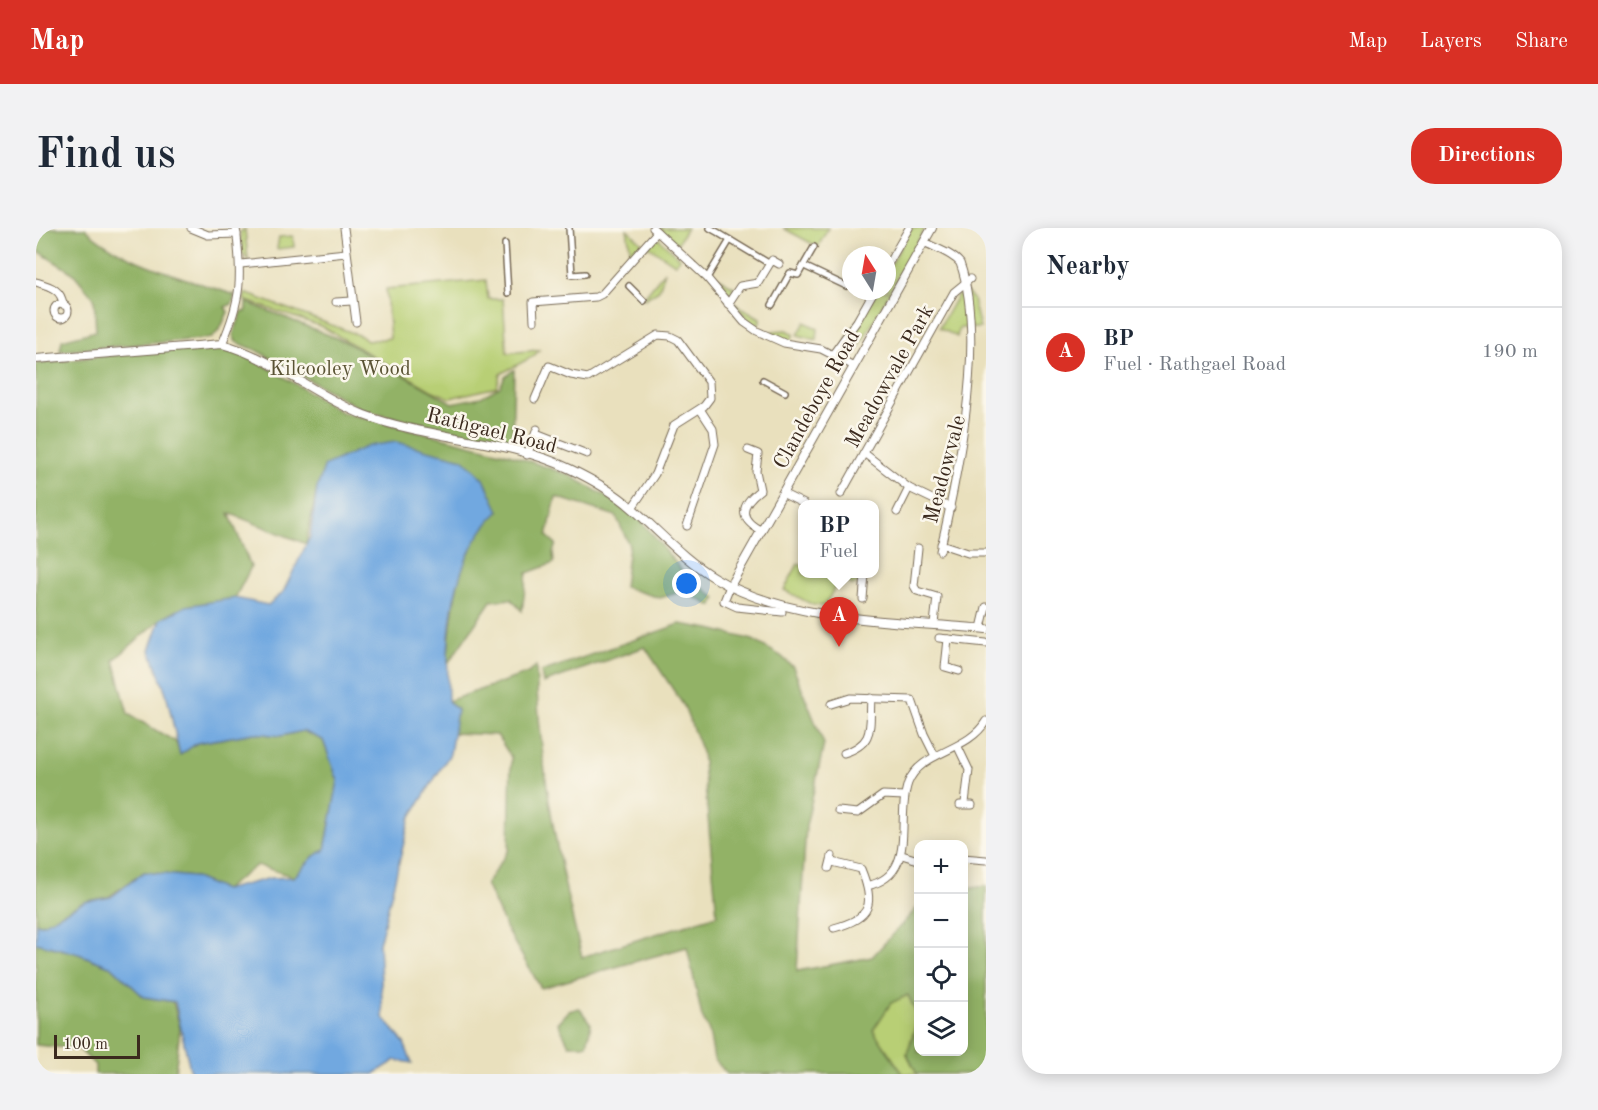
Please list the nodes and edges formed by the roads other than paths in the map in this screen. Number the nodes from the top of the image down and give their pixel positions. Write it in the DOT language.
graph roads {
  1 [pos="191,228"];
  2 [pos="344,228"];
  3 [pos="569,228"];
  4 [pos="710,228"];
  5 [pos="909,228"];
  6 [pos="932,228"];
  7 [pos="655,230"];
  8 [pos="236,231"];
  9 [pos="730,240"];
  10 [pos="924,242"];
  11 [pos="505,244"];
  12 [pos="814,247"];
  13 [pos="896,250"];
  14 [pos="346,253"];
  15 [pos="241,264"];
  16 [pos="770,264"];
  17 [pos="779,264"];
  18 [pos="804,266"];
  19 [pos="585,274"];
  20 [pos="707,278"];
  21 [pos="970,279"];
  22 [pos="36,282"];
  23 [pos="842,284"];
  24 [pos="629,286"];
  25 [pos="508,293"];
  26 [pos="976,295"];
  27 [pos="869,300"];
  28 [pos="352,301"];
  29 [pos="644,301"];
  30 [pos="336,302"];
  31 [pos="728,304"];
  32 [pos="63,305"];
  33 [pos="772,305"];
  34 [pos="534,321"];
  35 [pos="356,322"];
  36 [pos="222,344"];
  37 [pos="833,354"];
  38 [pos="36,359"];
  39 [pos="854,366"];
  40 [pos="763,380"];
  41 [pos="785,392"];
  42 [pos="535,399"];
  43 [pos="700,409"];
  44 [pos="974,424"];
  45 [pos="748,450"];
  46 [pos="864,453"];
  47 [pos="587,454"];
  48 [pos="527,455"];
  49 [pos="909,489"];
  50 [pos="784,494"];
  51 [pos="841,494"];
  52 [pos="798,501"];
  53 [pos="632,508"];
  54 [pos="951,508"];
  55 [pos="897,512"];
  56 [pos="691,523"];
  57 [pos="762,531"];
  58 [pos="986,553"];
  59 [pos="927,556"];
  60 [pos="863,578"];
  61 [pos="730,586"];
  62 [pos="863,599"];
  63 [pos="986,607"];
  64 [pos="782,612"];
  65 [pos="934,624"];
  66 [pos="983,628"];
  67 [pos="939,638"];
  68 [pos="948,639"];
  69 [pos="986,643"];
  70 [pos="958,671"];
  71 [pos="871,698"];
  72 [pos="840,711"];
  73 [pos="986,721"];
  74 [pos="958,747"];
  75 [pos="844,753"];
  76 [pos="935,756"];
  77 [pos="904,796"];
  78 [pos="966,804"];
  79 [pos="842,809"];
  80 [pos="902,855"];
  81 [pos="968,858"];
  82 [pos="914,859"];
  83 [pos="986,860"];
  84 [pos="831,862"];
  85 [pos="867,886"];
  86 [pos="834,928"];
  1 -- 8 [label="street"];
  2 -- 14 [label="street"];
  3 -- 19 [label="street"];
  4 -- 9 [label="street"];
  5 -- 13 [label="street"];
  6 -- 10 [label="street, Clandeboye Road"];
  7 -- 20 [label="street"];
  7 -- 34 [label="street"];
  8 -- 15 [label="street"];
  9 -- 16 [label="street"];
  9 -- 20 [label="street"];
  10 -- 21 [label="street"];
  10 -- 39 [label="street, Clandeboye Road"];
  11 -- 25 [label="street"];
  12 -- 18 [label="street"];
  14 -- 15 [label="street"];
  14 -- 28 [label="street"];
  15 -- 36 [label="street"];
  16 -- 17 [label="street"];
  16 -- 31 [label="street"];
  18 -- 23 [label="street"];
  18 -- 33 [label="street"];
  20 -- 31 [label="street"];
  21 -- 26 [label="street"];
  21 -- 46 [label="street, Meadowvale Park"];
  22 -- 32 [label="street"];
  24 -- 29 [label="street"];
  27 -- 37 [label="street"];
  28 -- 30 [label="street"];
  28 -- 35 [label="street"];
  31 -- 37 [label="street"];
  36 -- 38 [label="street, Rathgael Road"];
  36 -- 48 [label="street, Rathgael Road"];
  37 -- 39 [label="street"];
  39 -- 50 [label="street, Clandeboye Road"];
  40 -- 41 [label="street"];
  42 -- 43 [label="street"];
  43 -- 53 [label="street"];
  43 -- 56 [label="street"];
  44 -- 54 [label="street, Meadowvale"];
  45 -- 57 [label="street"];
  46 -- 49 [label="street"];
  46 -- 51 [label="street, Meadowvale Park"];
  47 -- 48 [label="street"];
  48 -- 53 [label="street, Rathgael Road"];
  49 -- 54 [label="street"];
  49 -- 55 [label="street"];
  50 -- 52 [label="street"];
  50 -- 57 [label="street, Clandeboye Road"];
  53 -- 61 [label="street, Rathgael Road"];
  54 -- 58 [label="street, Meadowvale"];
  57 -- 61 [label="street, Clandeboye Road"];
  59 -- 65 [label="street"];
  60 -- 62 [label="street"];
  61 -- 64 [label="street"];
  61 -- 65 [label="street, Rathgael Road"];
  63 -- 66 [label="street"];
  65 -- 66 [label="street, Rathgael Road"];
  67 -- 68 [label="street"];
  68 -- 69 [label="street"];
  68 -- 70 [label="street"];
  71 -- 72 [label="street"];
  71 -- 75 [label="street"];
  71 -- 76 [label="street"];
  73 -- 74 [label="street"];
  74 -- 76 [label="street"];
  74 -- 78 [label="street"];
  76 -- 77 [label="street"];
  77 -- 79 [label="street"];
  77 -- 80 [label="street"];
  80 -- 82 [label="street"];
  80 -- 85 [label="street"];
  81 -- 83 [label="street"];
  84 -- 85 [label="street"];
  85 -- 86 [label="street"];
}
